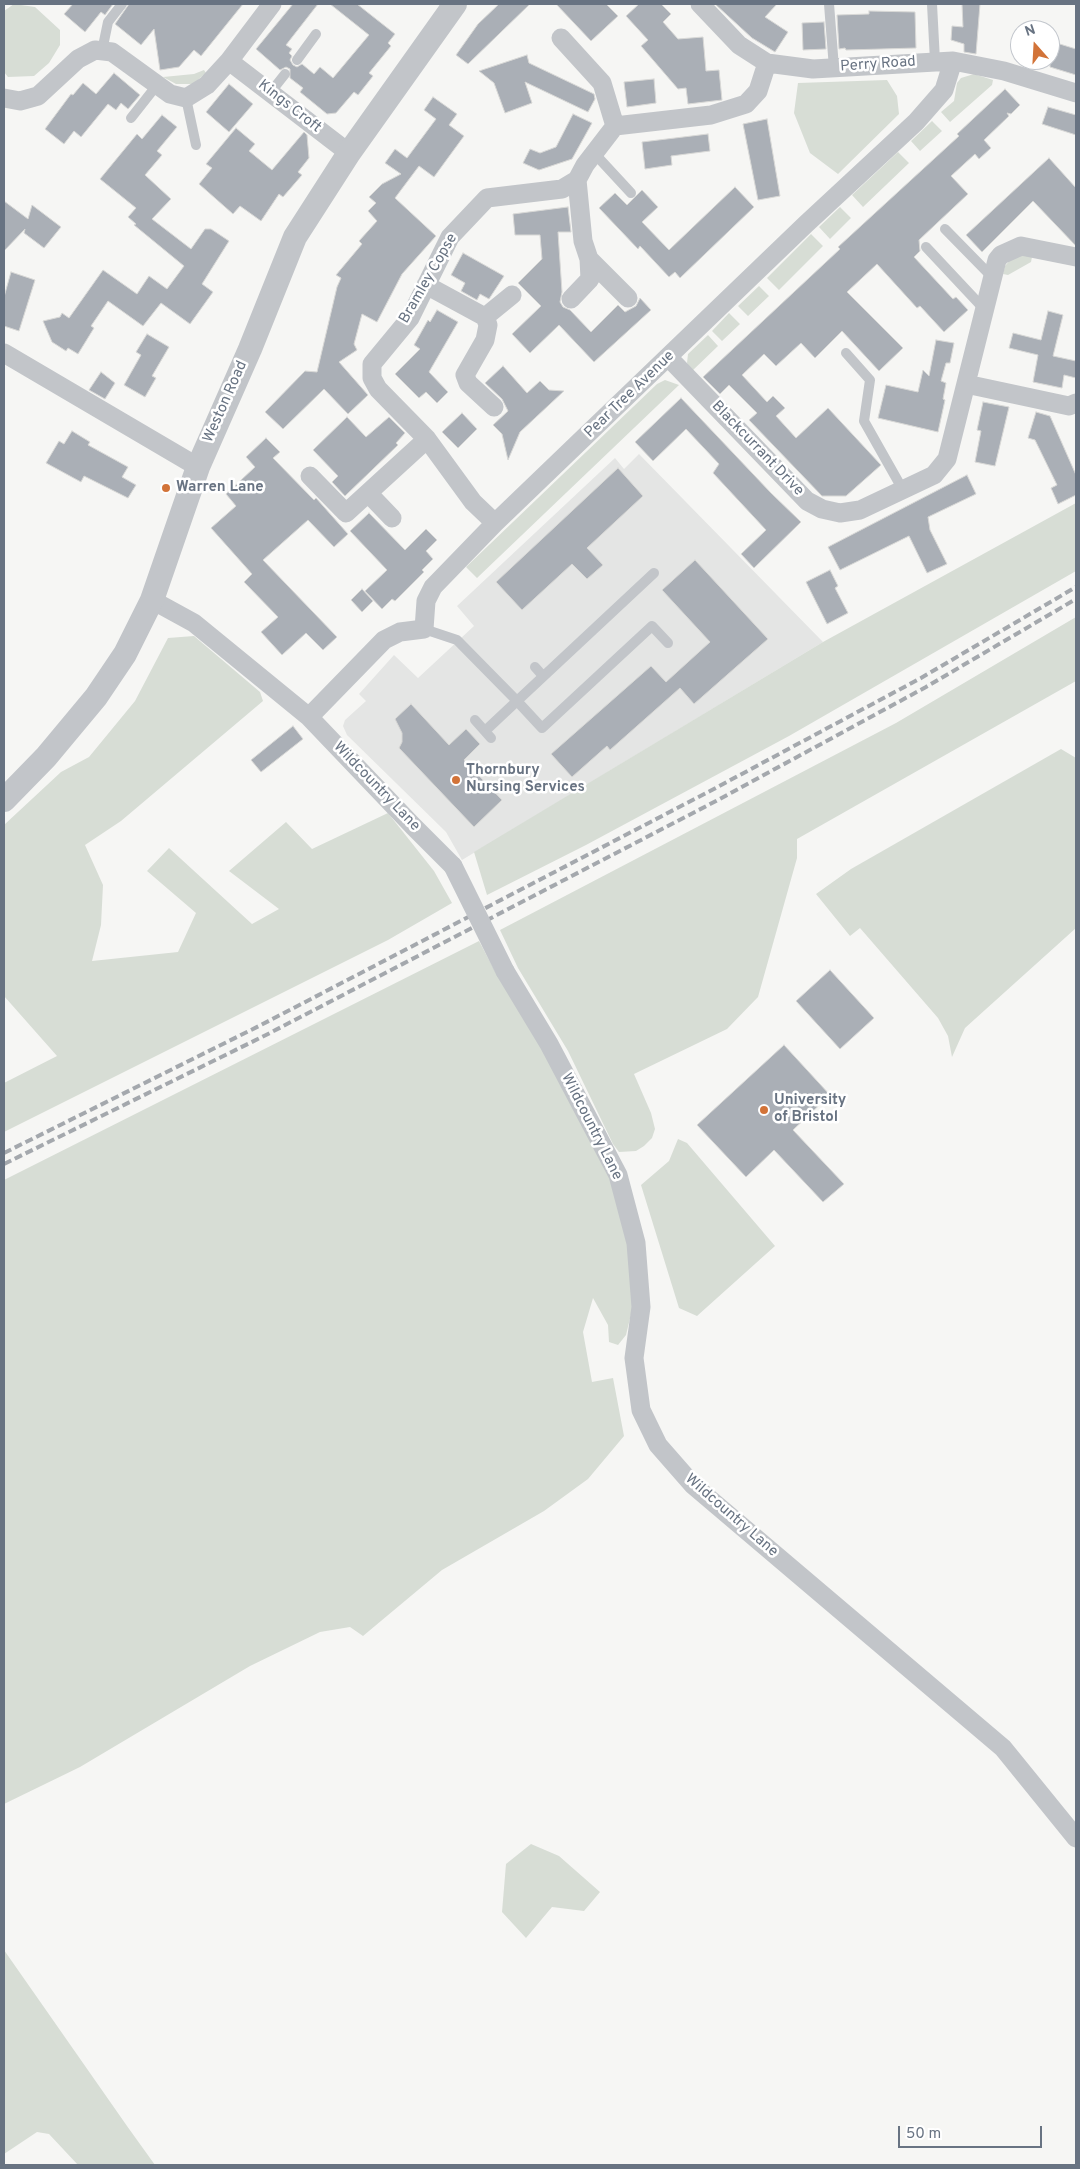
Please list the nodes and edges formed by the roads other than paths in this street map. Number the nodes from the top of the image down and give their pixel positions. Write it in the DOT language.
graph roads {
  1 [pos="122,4"];
  2 [pos="272,4"];
  3 [pos="455,4"];
  4 [pos="700,4"];
  5 [pos="829,4"];
  6 [pos="932,4"];
  7 [pos="316,34"];
  8 [pos="561,38"];
  9 [pos="102,51"];
  10 [pos="296,60"];
  11 [pos="229,61"];
  12 [pos="944,61"];
  13 [pos="767,63"];
  14 [pos="834,68"];
  15 [pos="285,74"];
  16 [pos="157,84"];
  17 [pos="270,92"];
  18 [pos="1076,93"];
  19 [pos="4,98"];
  20 [pos="186,98"];
  21 [pos="131,118"];
  22 [pos="615,126"];
  23 [pos="196,145"];
  24 [pos="348,152"];
  25 [pos="594,153"];
  26 [pos="577,180"];
  27 [pos="631,193"];
  28 [pos="945,229"];
  29 [pos="926,247"];
  30 [pos="1076,257"];
  31 [pos="589,259"];
  32 [pos="993,278"];
  33 [pos="426,285"];
  34 [pos="512,295"];
  35 [pos="628,298"];
  36 [pos="572,299"];
  37 [pos="985,310"];
  38 [pos="486,317"];
  39 [pos="4,353"];
  40 [pos="846,353"];
  41 [pos="669,358"];
  42 [pos="966,384"];
  43 [pos="494,407"];
  44 [pos="1074,409"];
  45 [pos="426,439"];
  46 [pos="198,467"];
  47 [pos="310,476"];
  48 [pos="903,490"];
  49 [pos="369,494"];
  50 [pos="392,518"];
  51 [pos="495,523"];
  52 [pos="654,573"];
  53 [pos="152,600"];
  54 [pos="424,629"];
  55 [pos="668,643"];
  56 [pos="535,667"];
  57 [pos="543,676"];
  58 [pos="517,701"];
  59 [pos="309,717"];
  60 [pos="475,720"];
  61 [pos="4,800"];
  62 [pos="1076,1838"];
  1 -- 9 [label="lane"];
  2 -- 11 [label="street"];
  3 -- 24 [label="street, Weston Road"];
  4 -- 13 [label="street, Perry Road"];
  5 -- 14 [label="lane"];
  6 -- 12 [label="lane"];
  7 -- 10 [label="lane"];
  8 -- 22 [label="street"];
  9 -- 16 [label="street"];
  9 -- 19 [label="street"];
  11 -- 17 [label="street, Kings Croft"];
  11 -- 20 [label="street"];
  12 -- 14 [label="street, Perry Road"];
  12 -- 18 [label="street, Perry Road"];
  12 -- 41 [label="street, Pear Tree Avenue"];
  13 -- 14 [label="street, Perry Road"];
  13 -- 22 [label="street"];
  15 -- 17 [label="lane"];
  16 -- 20 [label="street"];
  16 -- 21 [label="lane"];
  17 -- 24 [label="street, Kings Croft"];
  20 -- 23 [label="lane"];
  22 -- 25 [label="street"];
  24 -- 46 [label="street, Weston Road"];
  25 -- 26 [label="street"];
  25 -- 27 [label="lane"];
  26 -- 31 [label="street"];
  26 -- 33 [label="street, Bramley Copse"];
  28 -- 32 [label="lane"];
  29 -- 37 [label="lane"];
  30 -- 32 [label="street, Blackcurrant Drive"];
  31 -- 35 [label="street"];
  31 -- 36 [label="street"];
  32 -- 37 [label="street, Blackcurrant Drive"];
  33 -- 38 [label="street"];
  33 -- 45 [label="street, Bramley Copse"];
  34 -- 38 [label="street"];
  37 -- 42 [label="street, Blackcurrant Drive"];
  38 -- 43 [label="street"];
  39 -- 46 [label="street"];
  40 -- 48 [label="lane"];
  41 -- 48 [label="street, Blackcurrant Drive"];
  41 -- 51 [label="street, Pear Tree Avenue"];
  42 -- 44 [label="street"];
  42 -- 48 [label="street, Blackcurrant Drive"];
  45 -- 49 [label="street"];
  45 -- 51 [label="street, Bramley Copse"];
  46 -- 53 [label="street, Weston Road"];
  47 -- 49 [label="street"];
  49 -- 50 [label="street"];
  51 -- 54 [label="street, Pear Tree Avenue"];
  52 -- 57 [label="lane"];
  53 -- 59 [label="street, Wildcountry Lane"];
  53 -- 61 [label="street, Weston Road"];
  54 -- 58 [label="lane"];
  54 -- 59 [label="street"];
  55 -- 58 [label="lane"];
  56 -- 57 [label="lane"];
  57 -- 58 [label="lane"];
  58 -- 60 [label="lane"];
  59 -- 62 [label="street, Wildcountry Lane, bridge"];
}
